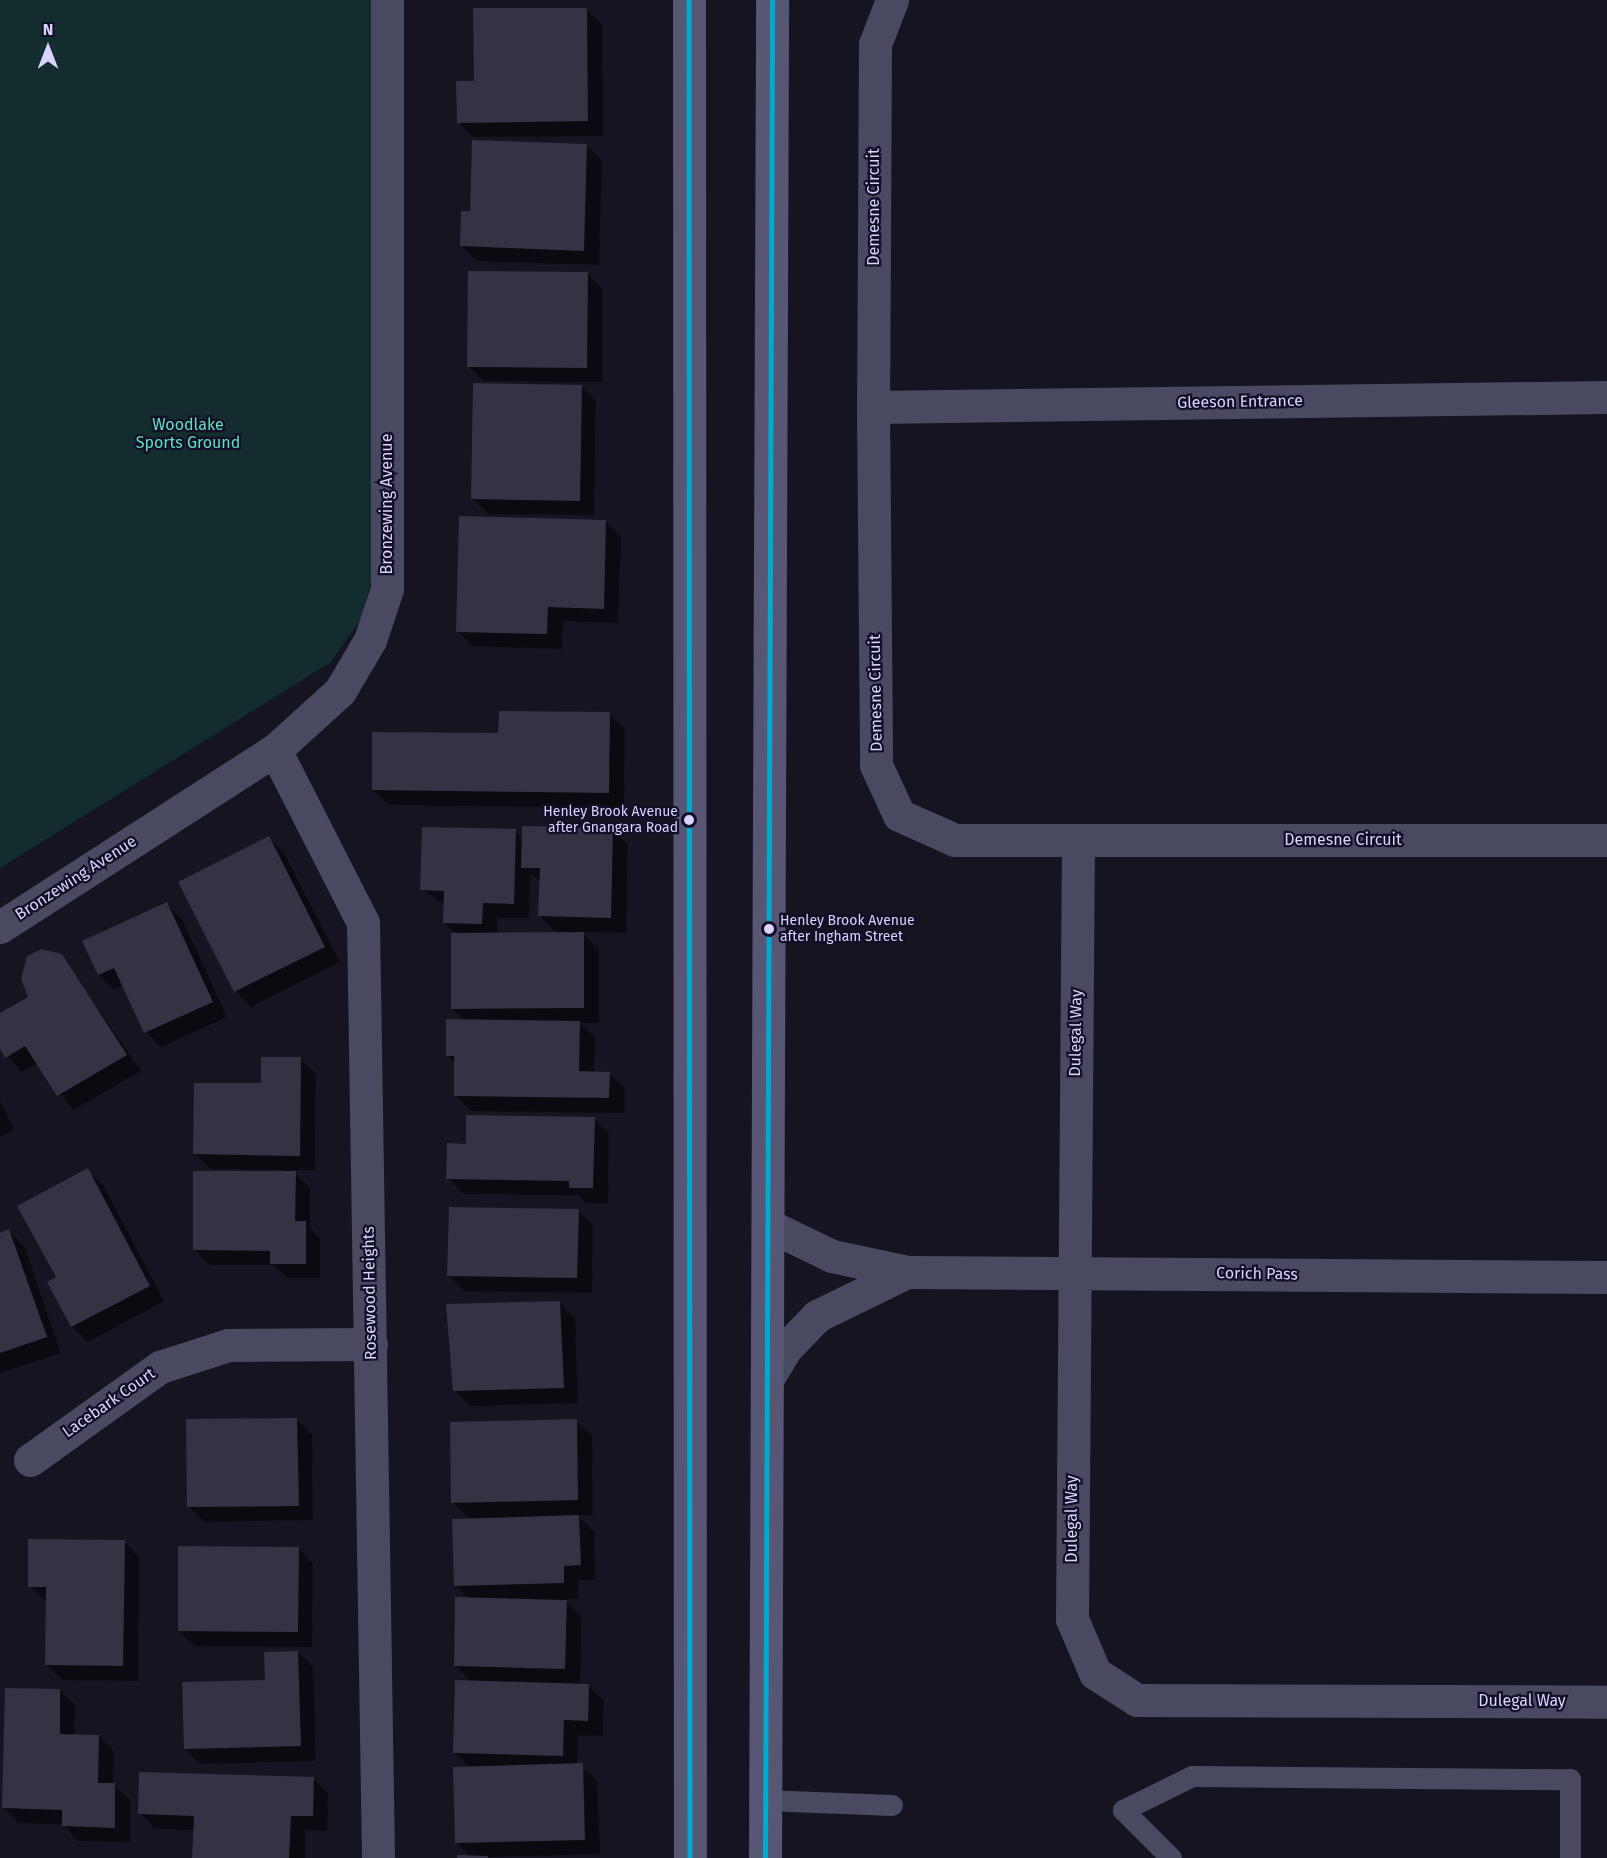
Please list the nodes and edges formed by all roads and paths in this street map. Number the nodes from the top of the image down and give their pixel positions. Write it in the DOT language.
graph roads {
  1 [pos="387,0"];
  2 [pos="689,0"];
  3 [pos="772,0"];
  4 [pos="892,0"];
  5 [pos="1607,397"];
  6 [pos="873,407"];
  7 [pos="275,750"];
  8 [pos="1078,840"];
  9 [pos="1607,840"];
  10 [pos="0,927"];
  11 [pos="770,1226"];
  12 [pos="907,1272"];
  13 [pos="1072,1272"];
  14 [pos="1607,1277"];
  15 [pos="371,1344"];
  16 [pos="768,1378"];
  17 [pos="30,1460"];
  18 [pos="1607,1702"];
  19 [pos="764,1800"];
  20 [pos="892,1805"];
  21 [pos="378,1858"];
  22 [pos="690,1858"];
  23 [pos="765,1858"];
  24 [pos="1171,1858"];
  25 [pos="1570,1858"];
  1 -- 7 [label="street, Bronzewing Avenue"];
  2 -- 22 [label="main road"];
  3 -- 11 [label="main road"];
  4 -- 6 [label="street, Demesne Circuit"];
  5 -- 6 [label="street, Gleeson Entrance"];
  6 -- 8 [label="street, Demesne Circuit"];
  7 -- 10 [label="street, Bronzewing Avenue"];
  7 -- 15 [label="street, Rosewood Heights"];
  8 -- 9 [label="street, Demesne Circuit"];
  8 -- 13 [label="street, Dulegal Way"];
  11 -- 12 [label="street, Corich Pass"];
  11 -- 16 [label="main road"];
  12 -- 13 [label="street, Corich Pass"];
  12 -- 16 [label="street, Corich Pass"];
  13 -- 14 [label="street, Corich Pass"];
  13 -- 18 [label="street, Dulegal Way"];
  15 -- 17 [label="street, Lacebark Court"];
  15 -- 21 [label="street, Rosewood Heights"];
  16 -- 19 [label="main road"];
  19 -- 20 [label="lane"];
  19 -- 23 [label="main road"];
  24 -- 25 [label="lane"];
}
